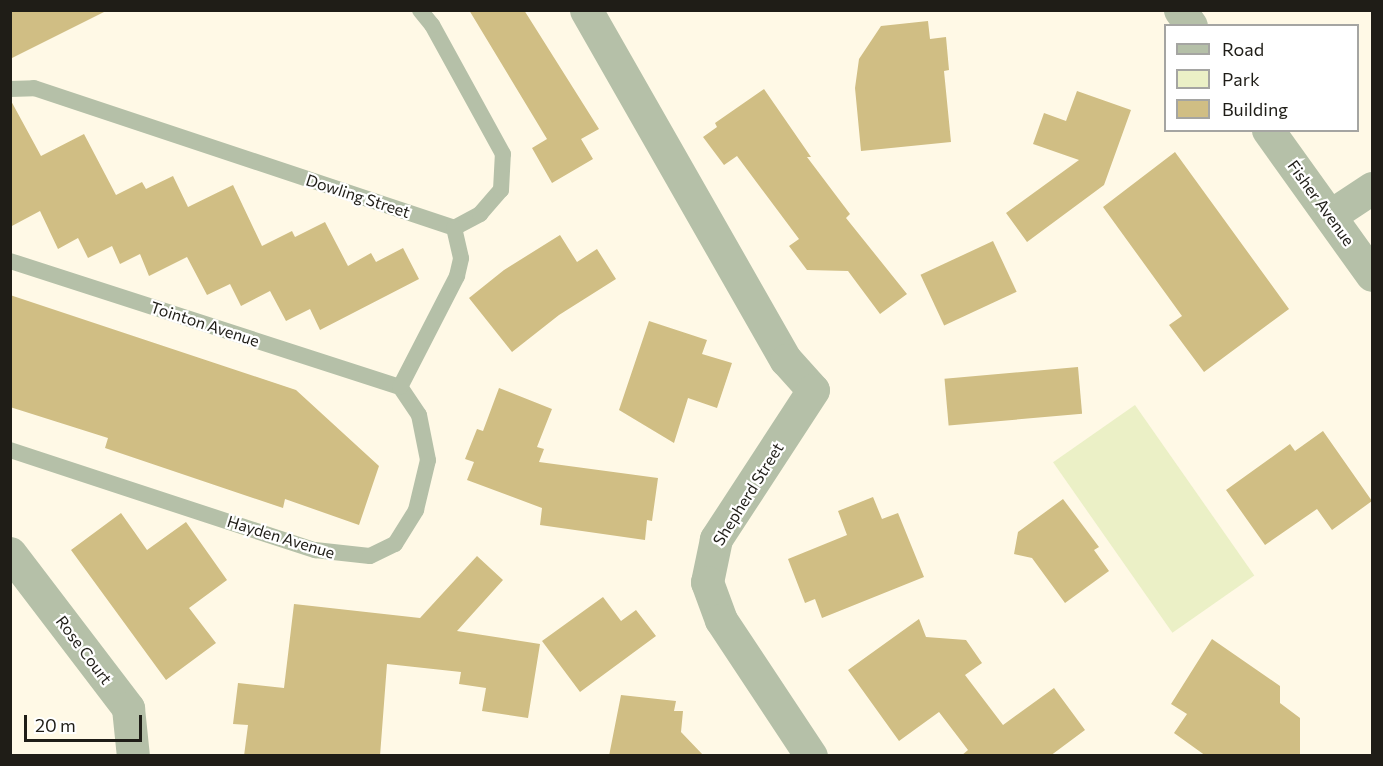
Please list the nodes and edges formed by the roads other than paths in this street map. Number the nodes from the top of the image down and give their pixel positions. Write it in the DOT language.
graph roads {
  1 [pos="420,10"];
  2 [pos="586,10"];
  3 [pos="1180,10"];
  4 [pos="1190,24"];
  5 [pos="10,89"];
  6 [pos="1269,132"];
  7 [pos="1372,188"];
  8 [pos="1330,215"];
  9 [pos="454,228"];
  10 [pos="10,261"];
  11 [pos="1372,275"];
  12 [pos="400,387"];
  13 [pos="10,450"];
  14 [pos="10,553"];
  15 [pos="133,756"];
  16 [pos="811,756"];
  1 -- 9 [label="lane"];
  2 -- 16 [label="street, Shepherd Street"];
  3 -- 4 [label="street"];
  5 -- 9 [label="lane, Dowling Street"];
  6 -- 8 [label="street, Fisher Avenue"];
  7 -- 8 [label="street"];
  8 -- 11 [label="street, Fisher Avenue"];
  9 -- 12 [label="lane"];
  10 -- 12 [label="lane, Tointon Avenue"];
  12 -- 13 [label="lane, Hayden Avenue"];
  14 -- 15 [label="street, Rose Court"];
}
